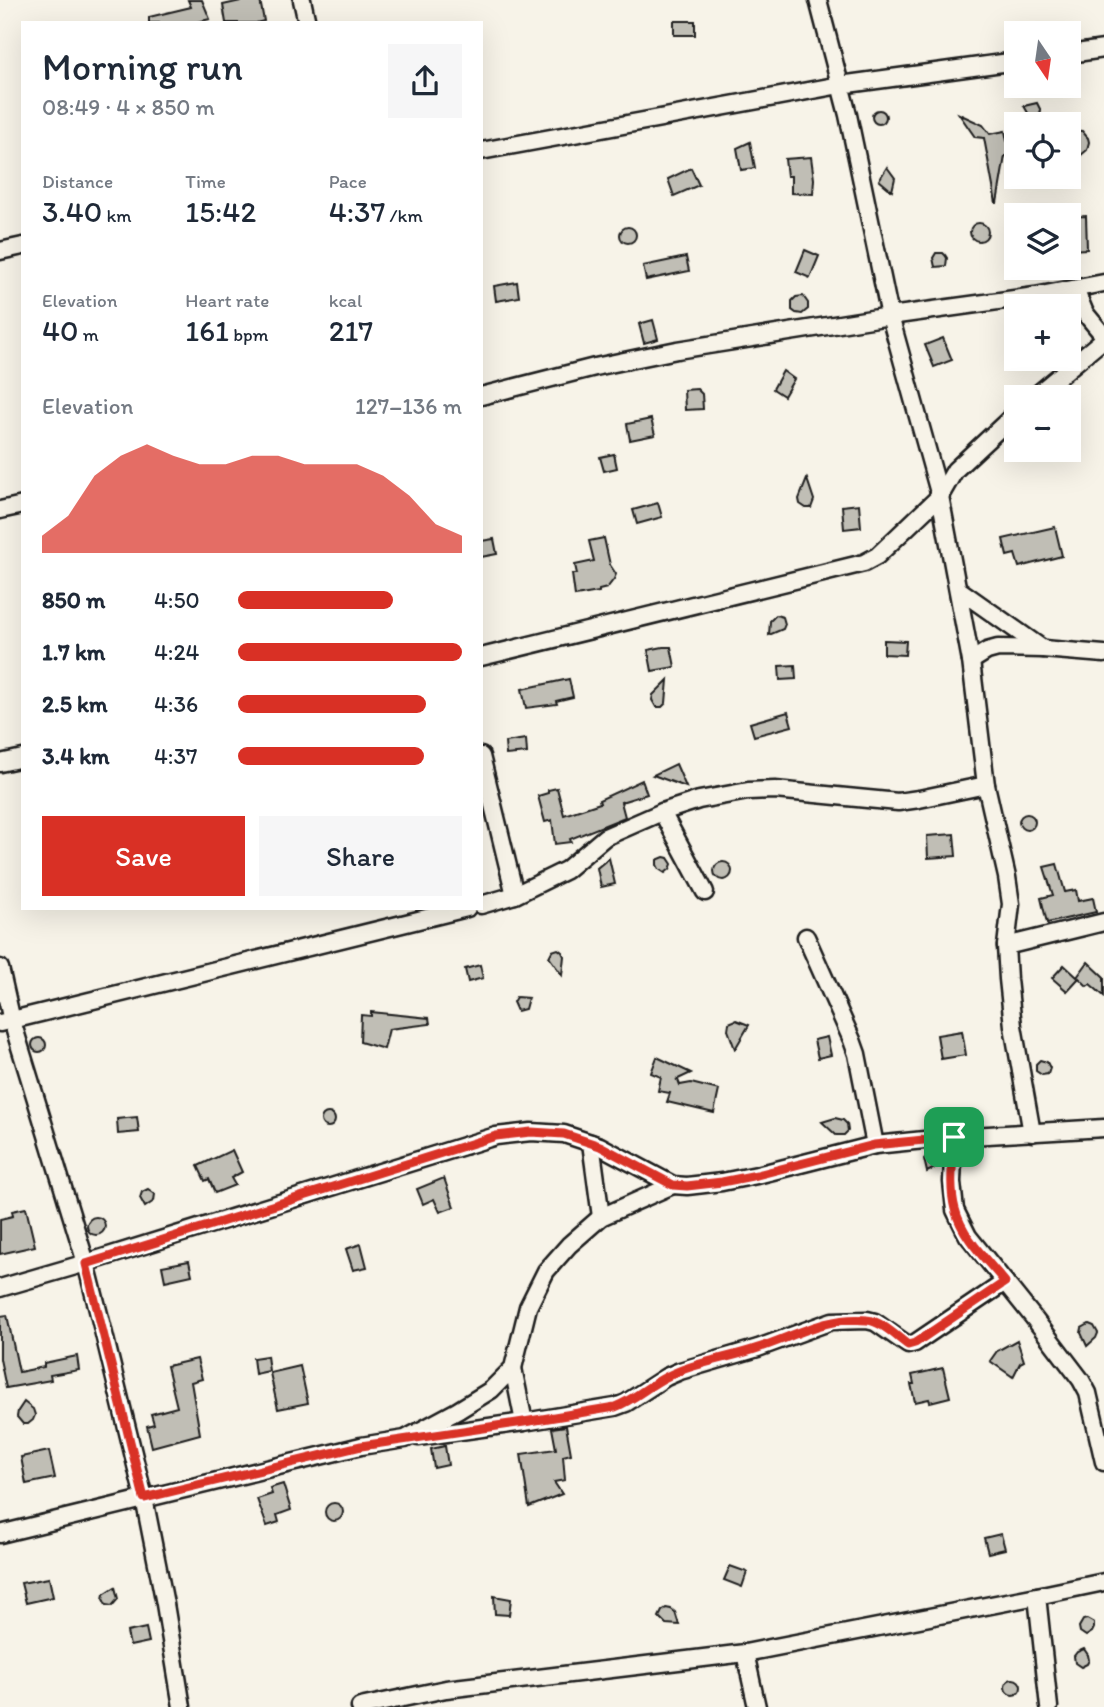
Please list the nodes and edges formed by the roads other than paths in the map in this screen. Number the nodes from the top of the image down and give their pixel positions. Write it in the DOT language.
graph roads {
  1 [pos="302,0"];
  2 [pos="818,0"];
  3 [pos="307,21"];
  4 [pos="1104,49"];
  5 [pos="1082,52"];
  6 [pos="1004,63"];
  7 [pos="840,85"];
  8 [pos="483,151"];
  9 [pos="21,246"];
  10 [pos="0,251"];
  11 [pos="1104,284"];
  12 [pos="1075,289"];
  13 [pos="890,316"];
  14 [pos="1104,337"];
  15 [pos="1048,385"];
  16 [pos="483,395"];
  17 [pos="1004,424"];
  18 [pos="940,496"];
  19 [pos="21,505"];
  20 [pos="0,510"];
  21 [pos="958,589"];
  22 [pos="1043,649"];
  23 [pos="1104,654"];
  24 [pos="483,657"];
  25 [pos="971,661"];
  26 [pos="21,758"];
  27 [pos="0,763"];
  28 [pos="483,764"];
  29 [pos="986,785"];
  30 [pos="662,812"];
  31 [pos="705,892"];
  32 [pos="515,895"];
  33 [pos="483,904"];
  34 [pos="459,910"];
  35 [pos="1104,922"];
  36 [pos="806,937"];
  37 [pos="1006,946"];
  38 [pos="0,968"];
  39 [pos="6,1022"];
  40 [pos="1104,1128"];
  41 [pos="1031,1133"];
  42 [pos="954,1137"];
  43 [pos="591,1143"];
  44 [pos="874,1145"];
  45 [pos="673,1185"];
  46 [pos="601,1217"];
  47 [pos="86,1264"];
  48 [pos="1005,1282"];
  49 [pos="0,1288"];
  50 [pos="513,1368"];
  51 [pos="1096,1393"];
  52 [pos="524,1422"];
  53 [pos="405,1439"];
  54 [pos="1104,1462"];
  55 [pos="144,1498"];
  56 [pos="0,1534"];
  57 [pos="1104,1581"];
  58 [pos="1037,1595"];
  59 [pos="745,1653"];
  60 [pos="182,1707"];
  61 [pos="360,1707"];
  62 [pos="757,1707"];
  63 [pos="1049,1707"];
  1 -- 3 [label="street"];
  2 -- 7 [label="street"];
  4 -- 5 [label="street"];
  6 -- 7 [label="street"];
  7 -- 8 [label="street"];
  7 -- 13 [label="street"];
  9 -- 10 [label="street"];
  11 -- 12 [label="street"];
  12 -- 13 [label="street"];
  12 -- 14 [label="street"];
  13 -- 16 [label="street"];
  13 -- 18 [label="street"];
  14 -- 15 [label="street"];
  17 -- 18 [label="street"];
  18 -- 21 [label="street"];
  18 -- 24 [label="street"];
  19 -- 20 [label="street"];
  21 -- 22 [label="street"];
  21 -- 25 [label="street"];
  22 -- 23 [label="street"];
  22 -- 25 [label="street"];
  25 -- 29 [label="street"];
  26 -- 27 [label="street"];
  28 -- 32 [label="street"];
  29 -- 30 [label="street"];
  29 -- 37 [label="street"];
  30 -- 31 [label="street"];
  30 -- 32 [label="street"];
  32 -- 33 [label="street"];
  34 -- 39 [label="street"];
  35 -- 37 [label="street"];
  36 -- 44 [label="street"];
  37 -- 41 [label="street"];
  38 -- 39 [label="street"];
  39 -- 47 [label="street"];
  40 -- 41 [label="street"];
  41 -- 42 [label="street"];
  42 -- 44 [label="street"];
  42 -- 48 [label="street"];
  43 -- 45 [label="street"];
  43 -- 46 [label="street"];
  43 -- 47 [label="street"];
  44 -- 45 [label="street"];
  45 -- 46 [label="street"];
  46 -- 50 [label="street"];
  47 -- 49 [label="street"];
  47 -- 55 [label="street"];
  48 -- 51 [label="street"];
  48 -- 52 [label="street"];
  50 -- 52 [label="street"];
  50 -- 53 [label="street"];
  51 -- 54 [label="street"];
  52 -- 53 [label="street"];
  53 -- 55 [label="street"];
  55 -- 56 [label="street"];
  55 -- 60 [label="street"];
  57 -- 58 [label="street"];
  58 -- 59 [label="street"];
  58 -- 63 [label="street"];
  59 -- 61 [label="street"];
  59 -- 62 [label="street"];
}
